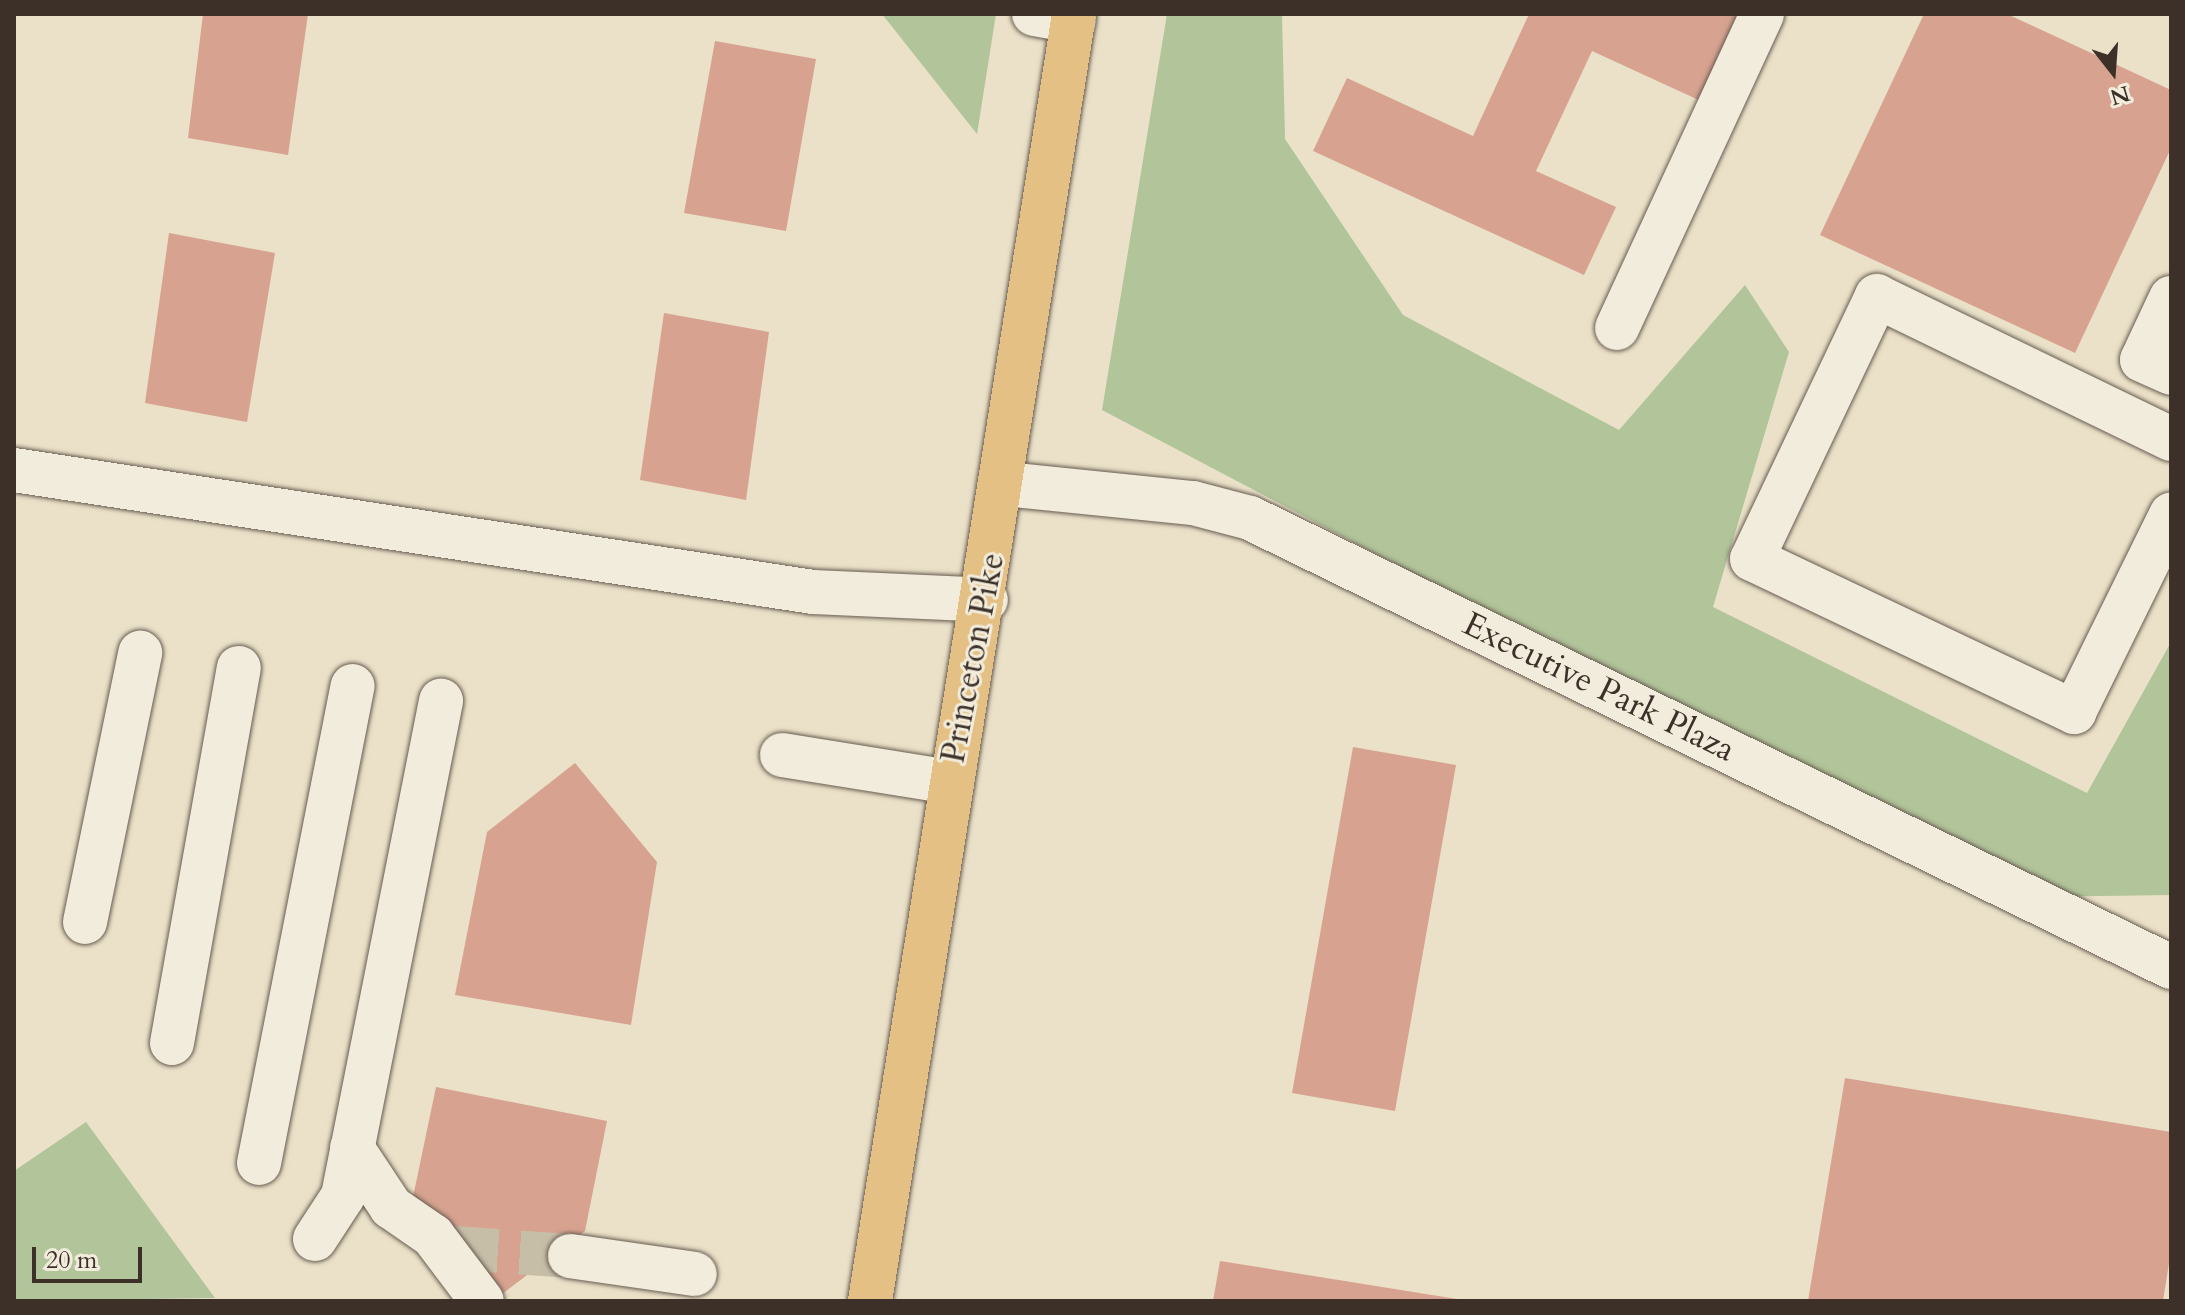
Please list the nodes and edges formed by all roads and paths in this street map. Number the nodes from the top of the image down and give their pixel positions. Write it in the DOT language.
graph roads {
  1 [pos="1762,14"];
  2 [pos="1060,16"];
  3 [pos="2171,298"];
  4 [pos="1617,328"];
  5 [pos="2171,373"];
  6 [pos="2171,439"];
  7 [pos="14,470"];
  8 [pos="1005,484"];
  9 [pos="2171,515"];
  10 [pos="986,600"];
  11 [pos="140,653"];
  12 [pos="239,668"];
  13 [pos="353,686"];
  14 [pos="441,701"];
  15 [pos="782,755"];
  16 [pos="950,782"];
  17 [pos="85,922"];
  18 [pos="2171,967"];
  19 [pos="172,1043"];
  20 [pos="352,1148"];
  21 [pos="259,1163"];
  22 [pos="315,1239"];
  23 [pos="570,1256"];
  24 [pos="695,1274"];
  25 [pos="482,1301"];
  26 [pos="870,1301"];
  1 -- 4 [label="lane"];
  2 -- 8 [label="main road, Princeton Pike"];
  3 -- 5 [label="lane"];
  6 -- 9 [label="lane"];
  7 -- 10 [label="lane"];
  8 -- 10 [label="main road, Princeton Pike"];
  8 -- 18 [label="lane, Executive Park Plaza"];
  10 -- 16 [label="main road, Princeton Pike"];
  11 -- 17 [label="lane"];
  12 -- 19 [label="lane"];
  13 -- 21 [label="lane"];
  14 -- 20 [label="lane"];
  15 -- 16 [label="lane"];
  16 -- 26 [label="main road, Princeton Pike"];
  20 -- 22 [label="lane"];
  20 -- 25 [label="lane"];
  23 -- 24 [label="lane"];
}
